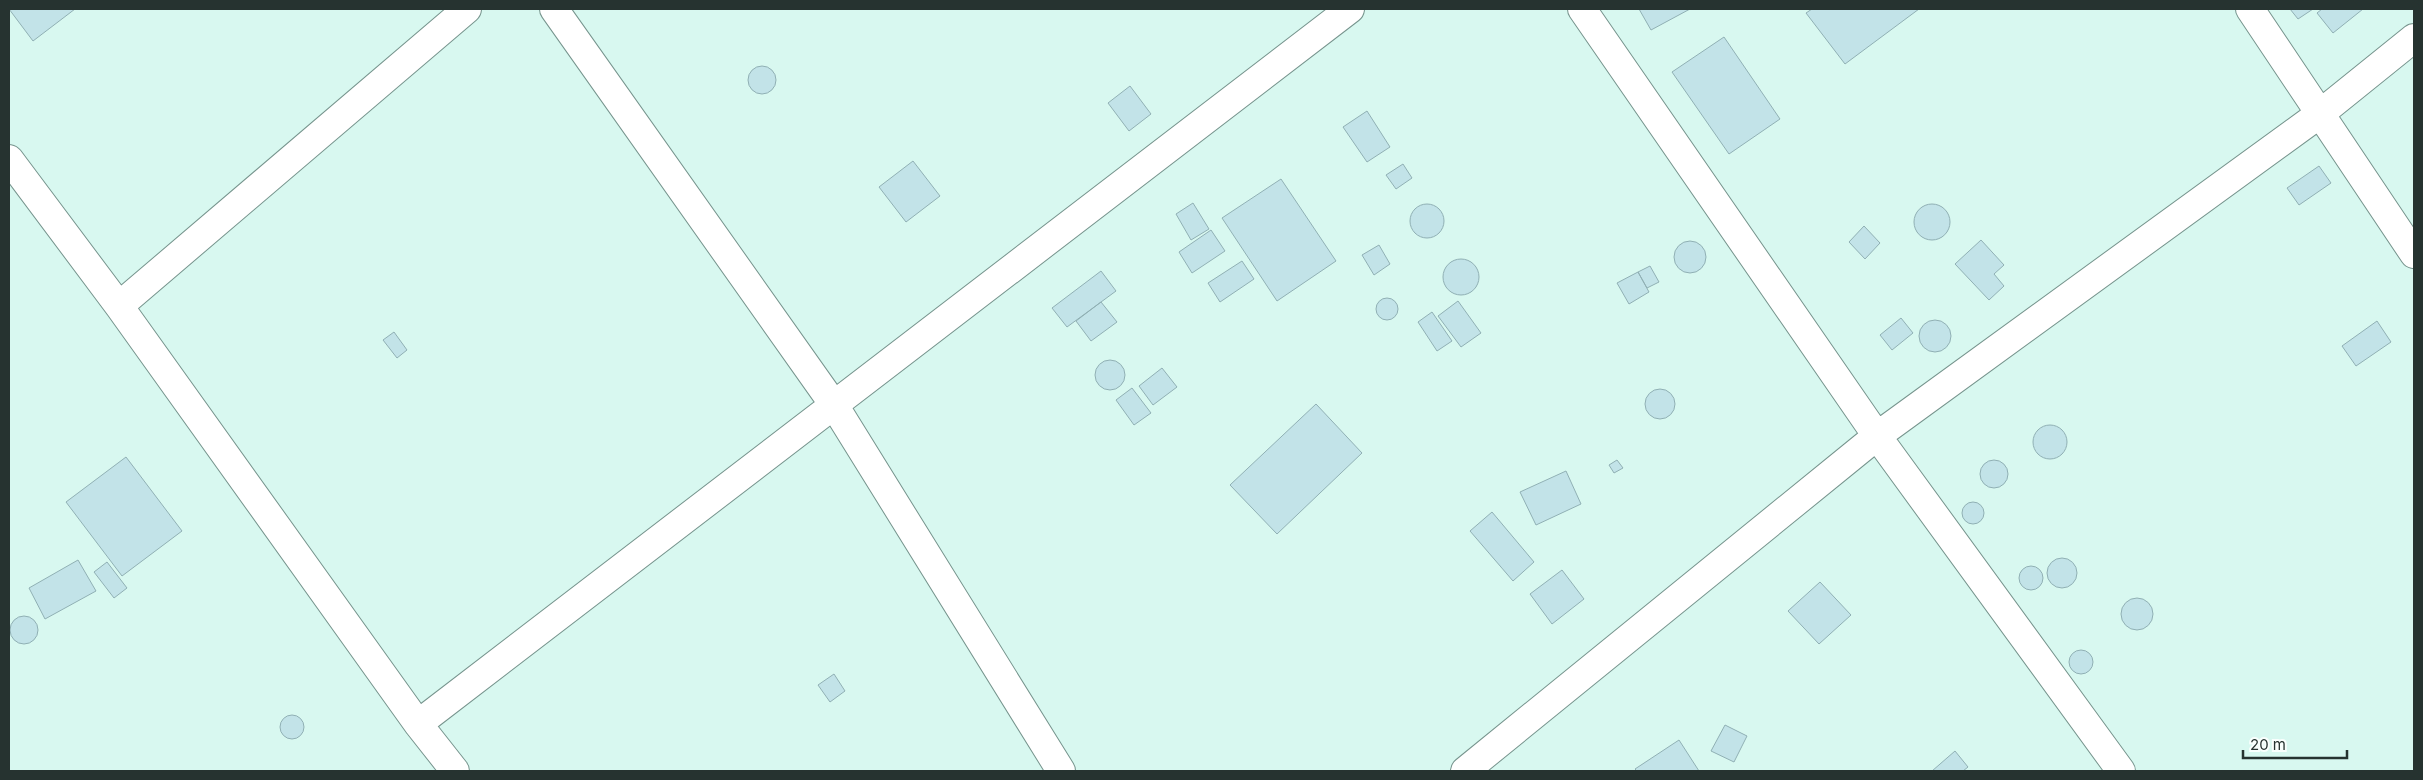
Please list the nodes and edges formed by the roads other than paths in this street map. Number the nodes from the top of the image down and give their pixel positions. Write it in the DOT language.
graph roads {
  1 [pos="467,9"];
  2 [pos="554,9"];
  3 [pos="1350,9"];
  4 [pos="1582,9"];
  5 [pos="2250,9"];
  6 [pos="2414,38"];
  7 [pos="2321,113"];
  8 [pos="9,159"];
  9 [pos="2414,254"];
  10 [pos="119,306"];
  11 [pos="834,405"];
  12 [pos="1877,436"];
  13 [pos="418,724"];
  14 [pos="455,771"];
  15 [pos="1061,771"];
  16 [pos="1465,771"];
  17 [pos="2121,771"];
  1 -- 10 [label="street"];
  2 -- 11 [label="street"];
  3 -- 11 [label="street"];
  4 -- 12 [label="street"];
  5 -- 7 [label="street"];
  6 -- 7 [label="street"];
  7 -- 9 [label="street"];
  7 -- 12 [label="street"];
  8 -- 10 [label="street"];
  10 -- 13 [label="street"];
  11 -- 13 [label="street"];
  11 -- 15 [label="street"];
  12 -- 16 [label="street"];
  12 -- 17 [label="street"];
  13 -- 14 [label="street"];
}
